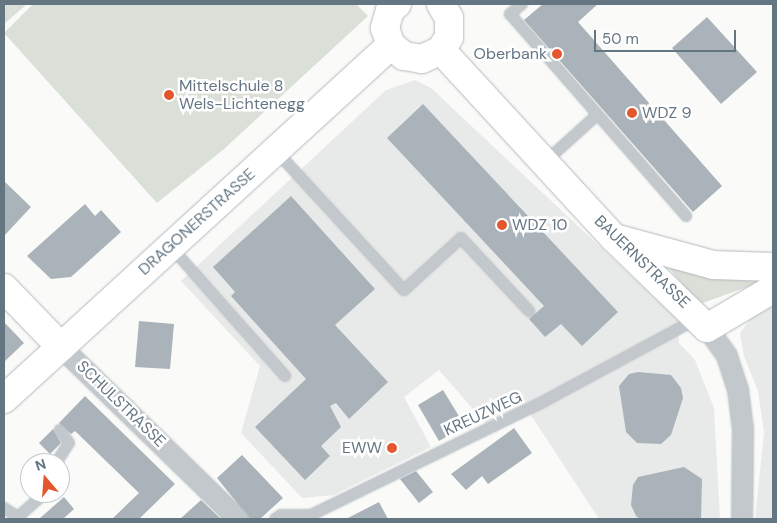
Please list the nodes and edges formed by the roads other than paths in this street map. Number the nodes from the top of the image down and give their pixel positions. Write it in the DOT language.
graph roads {
  1 [pos="397,4"];
  2 [pos="440,4"];
  3 [pos="522,4"];
  4 [pos="390,45"];
  5 [pos="441,50"];
  6 [pos="597,115"];
  7 [pos="275,151"];
  8 [pos="546,161"];
  9 [pos="686,216"];
  10 [pos="614,238"];
  11 [pos="170,246"];
  12 [pos="773,267"];
  13 [pos="4,288"];
  14 [pos="773,289"];
  15 [pos="529,311"];
  16 [pos="703,323"];
  17 [pos="61,347"];
  18 [pos="285,376"];
  19 [pos="4,399"];
  20 [pos="60,430"];
  21 [pos="63,453"];
  22 [pos="34,503"];
  23 [pos="4,508"];
  24 [pos="238,519"];
  25 [pos="275,519"];
  26 [pos="742,519"];
  1 -- 4 [label="main road"];
  2 -- 5 [label="main road"];
  3 -- 6 [label="lane"];
  4 -- 5 [label="main road"];
  4 -- 7 [label="main road, DRAGONERSTRASSE"];
  5 -- 8 [label="main road, BAUERNSTRASSE"];
  6 -- 8 [label="lane"];
  6 -- 9 [label="lane"];
  7 -- 11 [label="main road, DRAGONERSTRASSE"];
  7 -- 15 [label="lane"];
  8 -- 10 [label="main road, BAUERNSTRASSE"];
  10 -- 12 [label="main road"];
  10 -- 16 [label="main road, BAUERNSTRASSE"];
  11 -- 17 [label="main road, DRAGONERSTRASSE"];
  11 -- 18 [label="lane"];
  13 -- 17 [label="main road, SCHULSTRASSE"];
  14 -- 16 [label="main road"];
  16 -- 25 [label="lane, KREUZWEG"];
  16 -- 26 [label="street, BAUERNSTRASSE"];
  17 -- 19 [label="main road, DRAGONERSTRASSE"];
  17 -- 24 [label="street, SCHULSTRASSE"];
  20 -- 21 [label="lane"];
  22 -- 23 [label="lane"];
}
